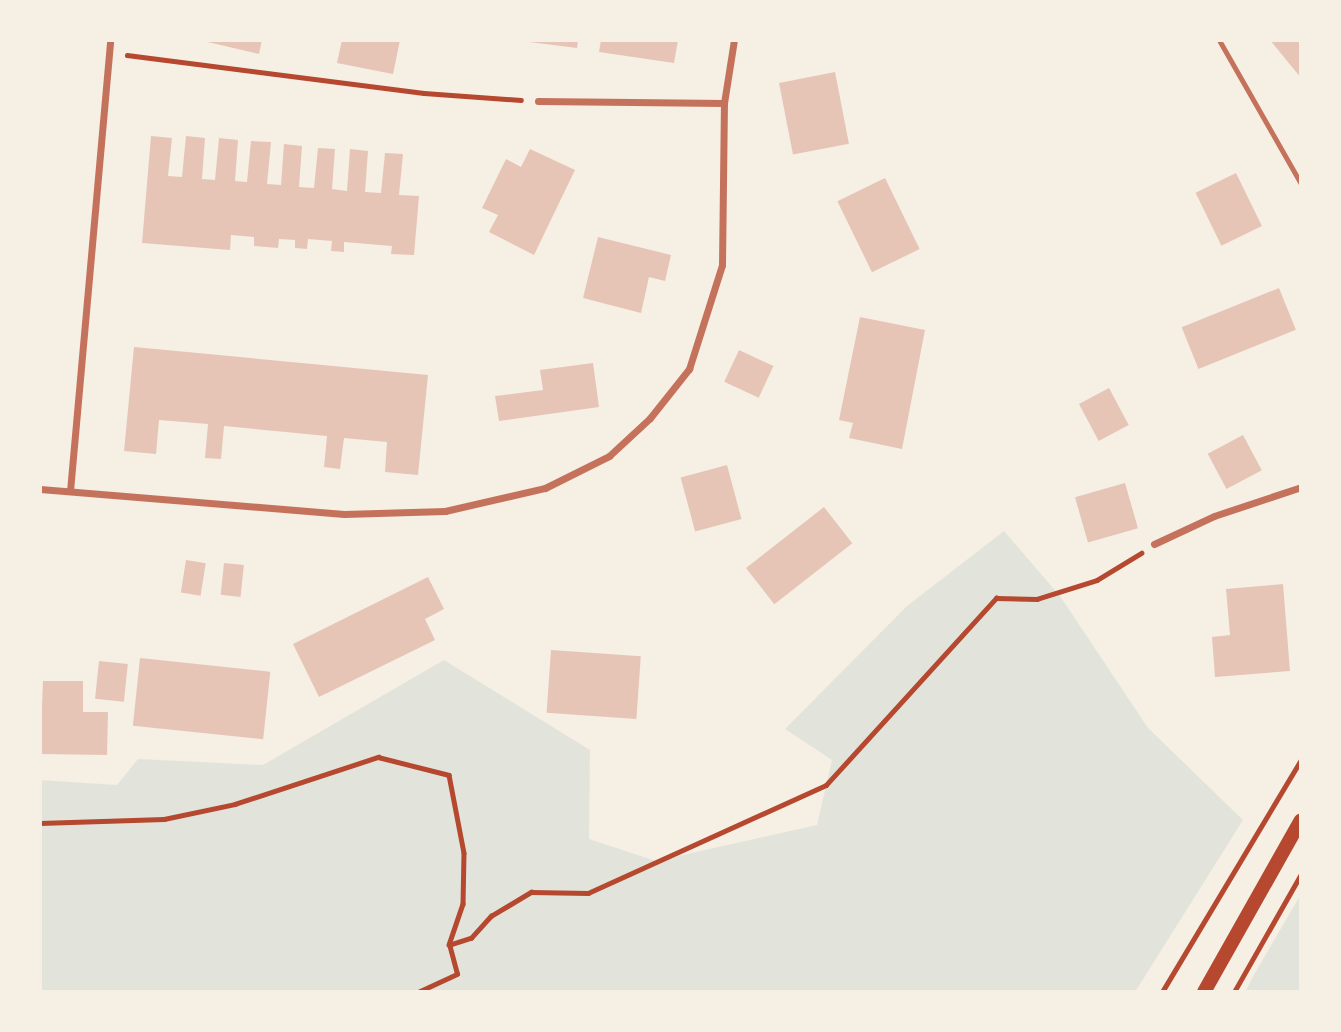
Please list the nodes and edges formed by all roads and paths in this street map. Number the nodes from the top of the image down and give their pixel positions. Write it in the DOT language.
graph roads {
  1 [pos="110,40"];
  2 [pos="734,40"];
  3 [pos="1219,40"];
  4 [pos="108,53"];
  5 [pos="538,101"];
  6 [pos="724,103"];
  7 [pos="1301,184"];
  8 [pos="1301,487"];
  9 [pos="40,489"];
  10 [pos="71,491"];
  11 [pos="1154,544"];
  12 [pos="1301,760"];
  13 [pos="1301,820"];
  14 [pos="40,822"];
  15 [pos="1301,874"];
  16 [pos="449,945"];
  17 [pos="418,992"];
  18 [pos="1162,992"];
  19 [pos="1204,992"];
  20 [pos="1234,992"];
  1 -- 4 [label="street"];
  2 -- 6 [label="street"];
  3 -- 7 [label="lane"];
  4 -- 5 [label="path"];
  4 -- 10 [label="street"];
  5 -- 6 [label="street"];
  6 -- 10 [label="street"];
  8 -- 11 [label="street"];
  9 -- 10 [label="street"];
  11 -- 16 [label="path"];
  12 -- 18 [label="path"];
  13 -- 19 [label="main road"];
  14 -- 16 [label="path"];
  15 -- 20 [label="path"];
  16 -- 17 [label="path"];
}
